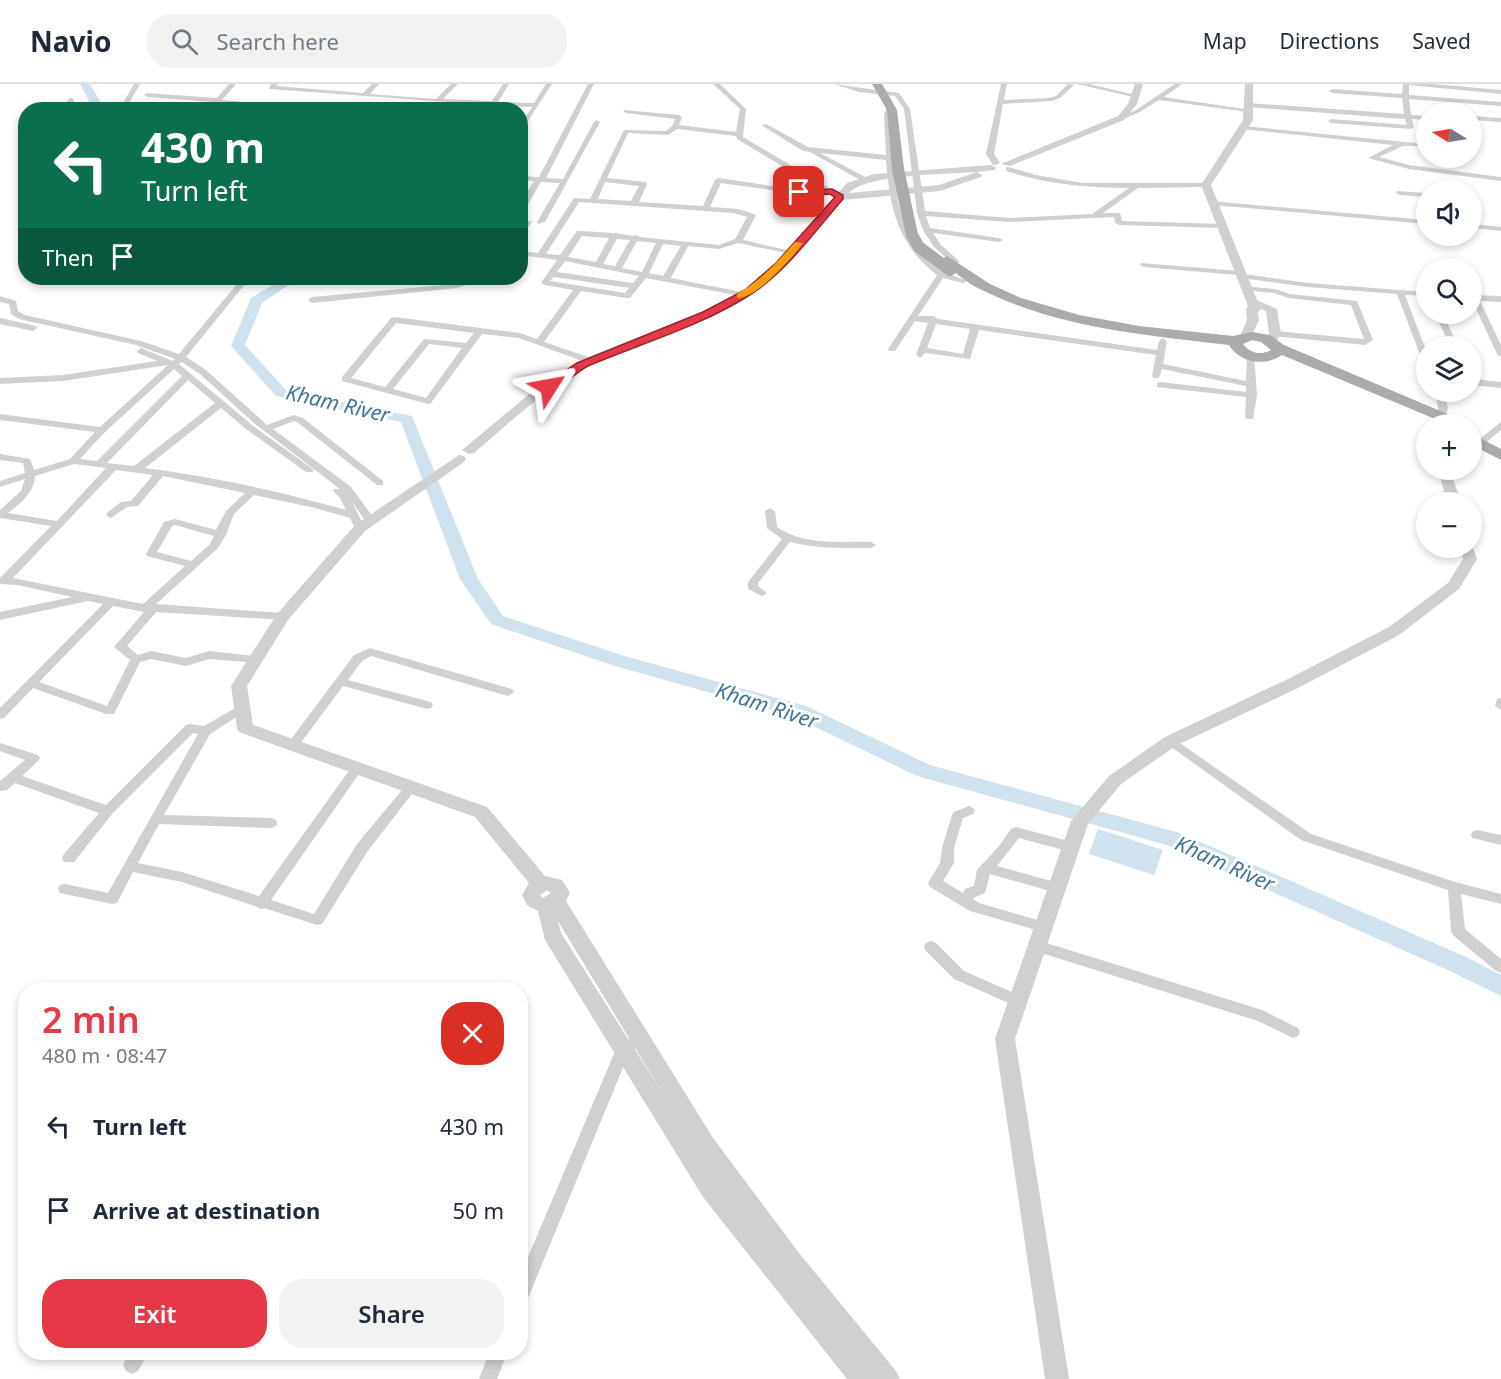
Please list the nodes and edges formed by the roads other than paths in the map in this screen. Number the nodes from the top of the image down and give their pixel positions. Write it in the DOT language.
graph roads {
  1 [pos="137,84"];
  2 [pos="233,84"];
  3 [pos="275,84"];
  4 [pos="376,84"];
  5 [pos="455,84"];
  6 [pos="506,84"];
  7 [pos="549,84"];
  8 [pos="591,84"];
  9 [pos="716,84"];
  10 [pos="837,84"];
  11 [pos="1004,84"];
  12 [pos="1080,84"];
  13 [pos="1138,84"];
  14 [pos="1179,84"];
  15 [pos="1249,84"];
  16 [pos="1406,84"];
  17 [pos="1413,84"];
  18 [pos="1063,85"];
  19 [pos="1073,85"];
  20 [pos="318,92"];
  21 [pos="1501,92"];
  22 [pos="147,95"];
  23 [pos="364,95"];
  24 [pos="888,95"];
  25 [pos="1133,95"];
  26 [pos="1160,98"];
  27 [pos="1331,98"];
  28 [pos="1406,98"];
  29 [pos="438,100"];
  30 [pos="218,101"];
  31 [pos="126,102"];
  32 [pos="225,102"];
  33 [pos="308,102"];
  34 [pos="452,102"];
  35 [pos="495,102"];
  36 [pos="1001,102"];
  37 [pos="1501,104"];
  38 [pos="528,105"];
  39 [pos="536,105"];
  40 [pos="1248,108"];
  41 [pos="626,111"];
  42 [pos="528,118"];
  43 [pos="1121,118"];
  44 [pos="1408,118"];
  45 [pos="1416,118"];
  46 [pos="1482,119"];
  47 [pos="1501,120"];
  48 [pos="1331,121"];
  49 [pos="597,122"];
  50 [pos="764,125"];
  51 [pos="675,127"];
  52 [pos="1243,128"];
  53 [pos="738,134"];
  54 [pos="1333,137"];
  55 [pos="1401,144"];
  56 [pos="1415,146"];
  57 [pos="806,149"];
  58 [pos="1369,151"];
  59 [pos="1379,155"];
  60 [pos="890,158"];
  61 [pos="999,167"];
  62 [pos="915,174"];
  63 [pos="891,176"];
  64 [pos="528,178"];
  65 [pos="541,179"];
  66 [pos="865,179"];
  67 [pos="1501,179"];
  68 [pos="604,180"];
  69 [pos="565,181"];
  70 [pos="1206,185"];
  71 [pos="1135,187"];
  72 [pos="919,191"];
  73 [pos="1400,193"];
  74 [pos="836,194"];
  75 [pos="893,194"];
  76 [pos="1416,194"];
  77 [pos="528,199"];
  78 [pos="593,201"];
  79 [pos="1213,202"];
  80 [pos="634,204"];
  81 [pos="705,209"];
  82 [pos="528,210"];
  83 [pos="547,211"];
  84 [pos="921,213"];
  85 [pos="1093,217"];
  86 [pos="1416,221"];
  87 [pos="541,222"];
  88 [pos="1222,226"];
  89 [pos="1482,227"];
  90 [pos="1501,229"];
  91 [pos="927,230"];
  92 [pos="615,236"];
  93 [pos="636,237"];
  94 [pos="661,240"];
  95 [pos="999,240"];
  96 [pos="738,241"];
  97 [pos="686,243"];
  98 [pos="791,252"];
  99 [pos="528,254"];
  100 [pos="541,255"];
  101 [pos="564,258"];
  102 [pos="598,265"];
  103 [pos="1144,265"];
  104 [pos="948,268"];
  105 [pos="617,269"];
  106 [pos="552,274"];
  107 [pos="1240,274"];
  108 [pos="644,275"];
  109 [pos="666,279"];
  110 [pos="240,285"];
  111 [pos="460,285"];
  112 [pos="634,286"];
  113 [pos="579,288"];
  114 [pos="1246,288"];
  115 [pos="1400,292"];
  116 [pos="1416,293"];
  117 [pos="743,295"];
  118 [pos="0,298"];
  119 [pos="1482,298"];
  120 [pos="1501,299"];
  121 [pos="312,300"];
  122 [pos="1250,301"];
  123 [pos="14,312"];
  124 [pos="1482,316"];
  125 [pos="914,318"];
  126 [pos="934,320"];
  127 [pos="1,321"];
  128 [pos="975,327"];
  129 [pos="480,330"];
  130 [pos="1417,336"];
  131 [pos="539,343"];
  132 [pos="1273,345"];
  133 [pos="468,346"];
  134 [pos="1243,346"];
  135 [pos="1162,347"];
  136 [pos="892,349"];
  137 [pos="1501,354"];
  138 [pos="591,361"];
  139 [pos="174,362"];
  140 [pos="1158,366"];
  141 [pos="188,375"];
  142 [pos="0,381"];
  143 [pos="1482,383"];
  144 [pos="1501,385"];
  145 [pos="387,390"];
  146 [pos="1252,390"];
  147 [pos="221,403"];
  148 [pos="1427,414"];
  149 [pos="1416,416"];
  150 [pos="0,417"];
  151 [pos="1250,417"];
  152 [pos="1501,425"];
  153 [pos="267,428"];
  154 [pos="102,430"];
  155 [pos="1482,436"];
  156 [pos="1482,441"];
  157 [pos="1482,443"];
  158 [pos="1501,446"];
  159 [pos="1501,455"];
  160 [pos="0,458"];
  161 [pos="73,461"];
  162 [pos="100,464"];
  163 [pos="114,466"];
  164 [pos="137,470"];
  165 [pos="160,473"];
  166 [pos="32,474"];
  167 [pos="380,483"];
  168 [pos="0,484"];
  169 [pos="252,491"];
  170 [pos="770,511"];
  171 [pos="0,515"];
  172 [pos="111,515"];
  173 [pos="362,522"];
  174 [pos="59,524"];
  175 [pos="221,535"];
  176 [pos="788,538"];
  177 [pos="871,545"];
  178 [pos="1470,558"];
  179 [pos="193,565"];
  180 [pos="2,581"];
  181 [pos="762,592"];
  182 [pos="89,596"];
  183 [pos="111,602"];
  184 [pos="149,608"];
  185 [pos="0,616"];
  186 [pos="282,617"];
  187 [pos="136,659"];
  188 [pos="255,660"];
  189 [pos="340,682"];
  190 [pos="31,683"];
  191 [pos="508,692"];
  192 [pos="1501,702"];
  193 [pos="427,705"];
  194 [pos="1501,706"];
  195 [pos="242,708"];
  196 [pos="0,715"];
  197 [pos="206,731"];
  198 [pos="1171,741"];
  199 [pos="293,745"];
  200 [pos="0,747"];
  201 [pos="357,768"];
  202 [pos="13,778"];
  203 [pos="0,786"];
  204 [pos="411,787"];
  205 [pos="969,811"];
  206 [pos="108,812"];
  207 [pos="155,819"];
  208 [pos="272,823"];
  209 [pos="1477,835"];
  210 [pos="1501,840"];
  211 [pos="1071,847"];
  212 [pos="69,858"];
  213 [pos="129,866"];
  214 [pos="989,869"];
  215 [pos="1454,887"];
  216 [pos="1057,888"];
  217 [pos="65,889"];
  218 [pos="1501,899"];
  219 [pos="966,900"];
  220 [pos="261,904"];
  221 [pos="1040,937"];
  222 [pos="931,947"];
  223 [pos="1501,968"];
  224 [pos="1018,1001"];
  225 [pos="1293,1032"];
  226 [pos="631,1044"];
  227 [pos="528,1275"];
  228 [pos="495,1360"];
  229 [pos="488,1379"];
  230 [pos="862,1379"];
  231 [pos="888,1379"];
  232 [pos="1058,1379"];
  1 -- 31 [label="street"];
  2 -- 30 [label="street"];
  3 -- 20 [label="street"];
  4 -- 23 [label="street"];
  5 -- 29 [label="street"];
  6 -- 35 [label="street"];
  7 -- 39 [label="street"];
  8 -- 65 [label="street"];
  9 -- 53 [label="street"];
  10 -- 24 [label="street"];
  11 -- 36 [label="street"];
  12 -- 25 [label="street"];
  13 -- 25 [label="street"];
  14 -- 26 [label="street"];
  15 -- 40 [label="street"];
  16 -- 28 [label="street"];
  17 -- 21 [label="street"];
  18 -- 19 [label="street"];
  19 -- 36 [label="street"];
  20 -- 23 [label="street"];
  20 -- 33 [label="street"];
  22 -- 30 [label="street"];
  23 -- 29 [label="street"];
  24 -- 60 [label="street"];
  24 -- 62 [label="street"];
  24 -- 104 [label="main road, bridge"];
  25 -- 43 [label="street"];
  26 -- 40 [label="street"];
  26 -- 43 [label="street"];
  27 -- 28 [label="street"];
  27 -- 40 [label="street"];
  27 -- 44 [label="street"];
  27 -- 48 [label="street"];
  28 -- 37 [label="street"];
  28 -- 44 [label="street"];
  29 -- 34 [label="street"];
  30 -- 32 [label="street"];
  36 -- 61 [label="street"];
  38 -- 39 [label="street"];
  39 -- 42 [label="street"];
  40 -- 52 [label="street"];
  41 -- 51 [label="street"];
  43 -- 61 [label="street"];
  44 -- 45 [label="street"];
  44 -- 48 [label="street"];
  46 -- 47 [label="street"];
  48 -- 54 [label="street"];
  49 -- 69 [label="street"];
  50 -- 57 [label="street"];
  51 -- 53 [label="street"];
  51 -- 68 [label="street"];
  52 -- 54 [label="street"];
  52 -- 70 [label="street"];
  53 -- 74 [label="street"];
  54 -- 55 [label="street"];
  55 -- 56 [label="street"];
  55 -- 59 [label="street"];
  57 -- 60 [label="street"];
  57 -- 66 [label="street"];
  58 -- 59 [label="street"];
  59 -- 67 [label="street"];
  60 -- 63 [label="street"];
  61 -- 62 [label="street"];
  61 -- 71 [label="street"];
  61 -- 72 [label="street"];
  62 -- 63 [label="street"];
  62 -- 72 [label="street"];
  63 -- 66 [label="street"];
  63 -- 75 [label="street"];
  64 -- 65 [label="street"];
  65 -- 69 [label="street"];
  65 -- 77 [label="street"];
  66 -- 74 [label="street"];
  68 -- 78 [label="street"];
  68 -- 80 [label="street"];
  69 -- 83 [label="street"];
  70 -- 71 [label="street"];
  70 -- 79 [label="street"];
  71 -- 85 [label="street"];
  72 -- 75 [label="street"];
  72 -- 84 [label="street"];
  73 -- 76 [label="street"];
  74 -- 75 [label="street"];
  74 -- 81 [label="street"];
  74 -- 98 [label="street"];
  75 -- 104 [label="street"];
  78 -- 80 [label="street"];
  78 -- 100 [label="street"];
  79 -- 86 [label="street"];
  79 -- 88 [label="street"];
  80 -- 81 [label="street"];
  81 -- 96 [label="street"];
  82 -- 83 [label="street"];
  83 -- 87 [label="street"];
  84 -- 85 [label="street"];
  84 -- 91 [label="street"];
  85 -- 88 [label="street"];
  88 -- 107 [label="street"];
  89 -- 90 [label="street"];
  91 -- 95 [label="street"];
  91 -- 104 [label="street"];
  92 -- 93 [label="street"];
  92 -- 101 [label="street"];
  92 -- 102 [label="street"];
  93 -- 94 [label="street"];
  93 -- 105 [label="street"];
  94 -- 97 [label="street"];
  94 -- 108 [label="street"];
  96 -- 97 [label="street"];
  96 -- 98 [label="street"];
  97 -- 109 [label="street"];
  98 -- 117 [label="street"];
  99 -- 100 [label="street"];
  100 -- 101 [label="street"];
  101 -- 102 [label="street"];
  101 -- 106 [label="street"];
  102 -- 105 [label="street"];
  103 -- 107 [label="street"];
  104 -- 125 [label="street"];
  104 -- 134 [label="main road"];
  104 -- 135 [label="main road"];
  105 -- 108 [label="street"];
  106 -- 112 [label="street"];
  106 -- 113 [label="street"];
  107 -- 114 [label="street"];
  107 -- 115 [label="street"];
  108 -- 109 [label="street"];
  108 -- 112 [label="street"];
  109 -- 117 [label="street"];
  110 -- 139 [label="street"];
  111 -- 121 [label="street"];
  112 -- 113 [label="street"];
  113 -- 131 [label="street"];
  114 -- 122 [label="street"];
  114 -- 132 [label="street"];
  115 -- 116 [label="street"];
  115 -- 130 [label="street"];
  117 -- 138 [label="street"];
  118 -- 123 [label="street"];
  119 -- 120 [label="street"];
  122 -- 132 [label="street"];
  122 -- 134 [label="street"];
  123 -- 127 [label="street"];
  123 -- 139 [label="street"];
  124 -- 137 [label="street"];
  125 -- 126 [label="street"];
  125 -- 136 [label="street"];
  126 -- 128 [label="street"];
  126 -- 128 [label="street"];
  127 -- 139 [label="street"];
  128 -- 135 [label="street"];
  129 -- 131 [label="street"];
  129 -- 133 [label="street"];
  129 -- 145 [label="street"];
  131 -- 138 [label="street"];
  132 -- 134 [label="main road"];
  132 -- 134 [label="main road"];
  132 -- 148 [label="main road"];
  132 -- 149 [label="main road"];
  133 -- 145 [label="street"];
  133 -- 145 [label="street"];
  134 -- 135 [label="main road"];
  134 -- 146 [label="street"];
  135 -- 140 [label="street"];
  138 -- 173 [label="street"];
  139 -- 141 [label="street"];
  139 -- 142 [label="street"];
  139 -- 153 [label="street"];
  139 -- 154 [label="street"];
  140 -- 146 [label="street"];
  140 -- 146 [label="street"];
  141 -- 147 [label="street"];
  141 -- 162 [label="street"];
  143 -- 144 [label="street"];
  146 -- 151 [label="street"];
  147 -- 164 [label="street"];
  147 -- 173 [label="street"];
  150 -- 154 [label="street"];
  152 -- 155 [label="street"];
  153 -- 167 [label="street"];
  153 -- 173 [label="street"];
  154 -- 161 [label="street"];
  156 -- 158 [label="main road"];
  157 -- 159 [label="main road"];
  160 -- 166 [label="street"];
  161 -- 162 [label="street"];
  161 -- 166 [label="street"];
  162 -- 163 [label="street"];
  163 -- 164 [label="street"];
  163 -- 174 [label="street"];
  164 -- 165 [label="street"];
  165 -- 169 [label="street"];
  165 -- 172 [label="street"];
  166 -- 168 [label="street"];
  166 -- 171 [label="street"];
  169 -- 173 [label="street"];
  169 -- 175 [label="street"];
  170 -- 176 [label="street"];
  171 -- 174 [label="street"];
  173 -- 186 [label="street"];
  174 -- 180 [label="street"];
  175 -- 179 [label="street"];
  175 -- 179 [label="street"];
  176 -- 177 [label="street"];
  176 -- 181 [label="street"];
  178 -- 198 [label="street"];
  179 -- 184 [label="street"];
  180 -- 182 [label="street"];
  182 -- 183 [label="street"];
  182 -- 185 [label="street"];
  183 -- 184 [label="street"];
  183 -- 190 [label="street"];
  184 -- 186 [label="street"];
  184 -- 187 [label="street"];
  186 -- 188 [label="street"];
  187 -- 188 [label="street"];
  187 -- 190 [label="street"];
  188 -- 195 [label="street"];
  189 -- 191 [label="street"];
  189 -- 193 [label="street"];
  189 -- 199 [label="street"];
  190 -- 196 [label="street"];
  192 -- 194 [label="street"];
  195 -- 197 [label="street"];
  195 -- 199 [label="street"];
  197 -- 206 [label="street"];
  197 -- 207 [label="street"];
  198 -- 211 [label="street"];
  198 -- 215 [label="street"];
  199 -- 201 [label="street"];
  200 -- 202 [label="street"];
  201 -- 204 [label="street"];
  201 -- 220 [label="street"];
  202 -- 203 [label="street"];
  202 -- 206 [label="street"];
  204 -- 220 [label="street"];
  204 -- 226 [label="street"];
  205 -- 219 [label="street"];
  206 -- 212 [label="street"];
  207 -- 208 [label="street"];
  207 -- 213 [label="street"];
  209 -- 210 [label="street"];
  211 -- 214 [label="street"];
  211 -- 216 [label="street"];
  213 -- 217 [label="street"];
  213 -- 220 [label="street"];
  214 -- 216 [label="street"];
  214 -- 219 [label="street"];
  215 -- 218 [label="street"];
  215 -- 223 [label="street"];
  216 -- 221 [label="street"];
  219 -- 221 [label="street"];
  221 -- 224 [label="street"];
  221 -- 225 [label="street"];
  222 -- 224 [label="street"];
  224 -- 232 [label="street"];
  226 -- 227 [label="street"];
  226 -- 230 [label="street"];
  226 -- 231 [label="street"];
  228 -- 229 [label="street"];
}
